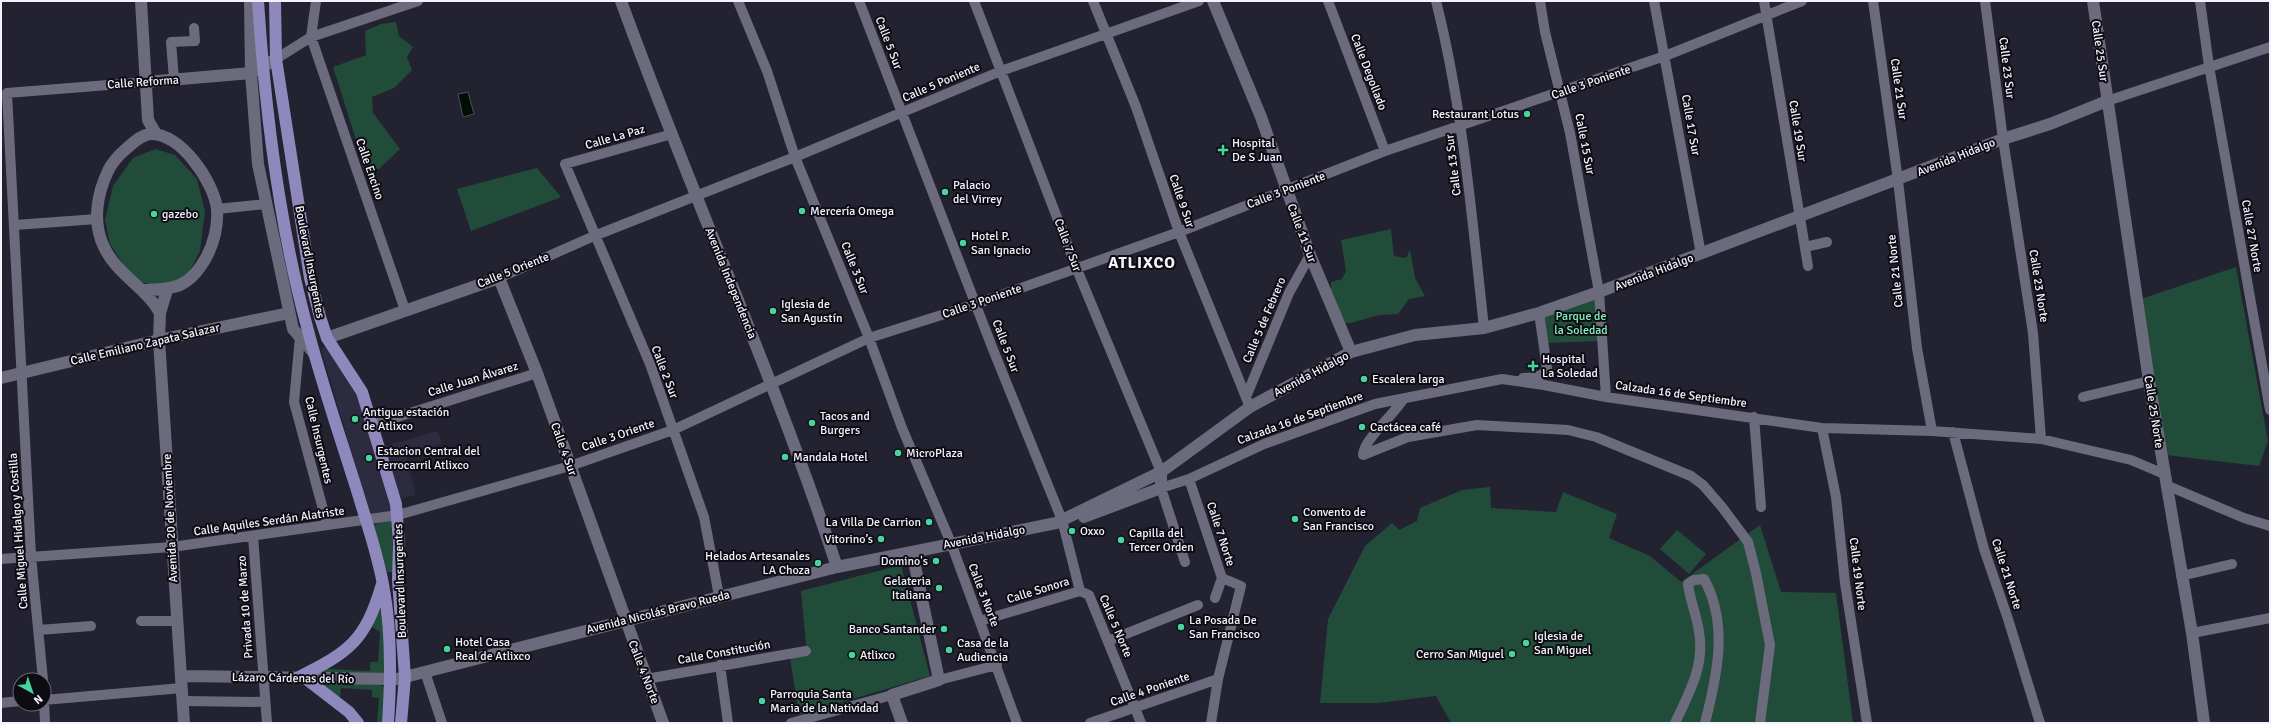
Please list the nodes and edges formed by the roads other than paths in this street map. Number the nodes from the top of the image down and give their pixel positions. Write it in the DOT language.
graph roads {
  1 [pos="141,1"];
  2 [pos="250,1"];
  3 [pos="258,1"];
  4 [pos="275,1"];
  5 [pos="316,1"];
  6 [pos="418,1"];
  7 [pos="621,1"];
  8 [pos="738,1"];
  9 [pos="859,1"];
  10 [pos="974,1"];
  11 [pos="1093,1"];
  12 [pos="1199,1"];
  13 [pos="1213,1"];
  14 [pos="1328,1"];
  15 [pos="1436,1"];
  16 [pos="1540,1"];
  17 [pos="1654,1"];
  18 [pos="1764,1"];
  19 [pos="1802,1"];
  20 [pos="1873,1"];
  21 [pos="1985,1"];
  22 [pos="2093,1"];
  23 [pos="2200,1"];
  24 [pos="396,5"];
  25 [pos="1766,16"];
  26 [pos="194,28"];
  27 [pos="1106,34"];
  28 [pos="311,37"];
  29 [pos="2270,47"];
  30 [pos="1665,56"];
  31 [pos="276,59"];
  32 [pos="2209,66"];
  33 [pos="262,68"];
  34 [pos="1001,71"];
  35 [pos="251,73"];
  36 [pos="174,79"];
  37 [pos="146,82"];
  38 [pos="7,93"];
  39 [pos="1560,93"];
  40 [pos="2107,101"];
  41 [pos="902,112"];
  42 [pos="148,120"];
  43 [pos="1461,125"];
  44 [pos="156,134"];
  45 [pos="672,134"];
  46 [pos="143,136"];
  47 [pos="2002,139"];
  48 [pos="1385,151"];
  49 [pos="796,157"];
  50 [pos="565,164"];
  51 [pos="1898,180"];
  52 [pos="1286,191"];
  53 [pos="696,196"];
  54 [pos="266,204"];
  55 [pos="217,209"];
  56 [pos="1799,216"];
  57 [pos="97,219"];
  58 [pos="15,225"];
  59 [pos="1179,232"];
  60 [pos="594,236"];
  61 [pos="1827,242"];
  62 [pos="1805,247"];
  63 [pos="1700,254"];
  64 [pos="1310,255"];
  65 [pos="1808,266"];
  66 [pos="1076,267"];
  67 [pos="499,278"];
  68 [pos="143,290"];
  69 [pos="167,290"];
  70 [pos="1599,292"];
  71 [pos="976,304"];
  72 [pos="405,310"];
  73 [pos="160,313"];
  74 [pos="289,313"];
  75 [pos="1539,313"];
  76 [pos="1484,328"];
  77 [pos="300,337"];
  78 [pos="327,338"];
  79 [pos="870,338"];
  80 [pos="159,340"];
  81 [pos="1351,352"];
  82 [pos="314,353"];
  83 [pos="536,373"];
  84 [pos="21,374"];
  85 [pos="1,378"];
  86 [pos="1502,379"];
  87 [pos="2149,381"];
  88 [pos="772,385"];
  89 [pos="1606,397"];
  90 [pos="2083,397"];
  91 [pos="1404,398"];
  92 [pos="1248,402"];
  93 [pos="2270,410"];
  94 [pos="1754,417"];
  95 [pos="372,425"];
  96 [pos="1822,428"];
  97 [pos="673,430"];
  98 [pos="1932,431"];
  99 [pos="1953,432"];
  100 [pos="2041,439"];
  101 [pos="570,466"];
  102 [pos="1161,472"];
  103 [pos="1189,479"];
  104 [pos="2165,479"];
  105 [pos="1161,488"];
  106 [pos="1761,507"];
  107 [pos="398,515"];
  108 [pos="369,520"];
  109 [pos="1060,522"];
  110 [pos="327,524"];
  111 [pos="2270,526"];
  112 [pos="253,536"];
  113 [pos="951,543"];
  114 [pos="172,547"];
  115 [pos="912,552"];
  116 [pos="31,556"];
  117 [pos="1,559"];
  118 [pos="1185,562"];
  119 [pos="2232,564"];
  120 [pos="837,567"];
  121 [pos="2181,576"];
  122 [pos="1222,578"];
  123 [pos="383,581"];
  124 [pos="1080,591"];
  125 [pos="719,596"];
  126 [pos="1215,598"];
  127 [pos="1198,605"];
  128 [pos="2270,618"];
  129 [pos="141,621"];
  130 [pos="176,621"];
  131 [pos="624,621"];
  132 [pos="980,621"];
  133 [pos="91,626"];
  134 [pos="39,630"];
  135 [pos="2192,633"];
  136 [pos="1108,641"];
  137 [pos="806,651"];
  138 [pos="720,665"];
  139 [pos="997,665"];
  140 [pos="42,672"];
  141 [pos="425,672"];
  142 [pos="263,677"];
  143 [pos="405,677"];
  144 [pos="301,678"];
  145 [pos="391,679"];
  146 [pos="646,679"];
  147 [pos="1218,679"];
  148 [pos="939,680"];
  149 [pos="182,682"];
  150 [pos="892,695"];
  151 [pos="52,699"];
  152 [pos="183,701"];
  153 [pos="12,702"];
  154 [pos="265,702"];
  155 [pos="1,703"];
  156 [pos="1135,707"];
  157 [pos="45,712"];
  158 [pos="45,723"];
  159 [pos="184,723"];
  160 [pos="267,723"];
  161 [pos="358,723"];
  162 [pos="388,723"];
  163 [pos="401,723"];
  164 [pos="442,723"];
  165 [pos="663,723"];
  166 [pos="728,723"];
  167 [pos="791,723"];
  168 [pos="902,723"];
  169 [pos="1017,723"];
  170 [pos="1090,723"];
  171 [pos="1141,723"];
  172 [pos="1211,723"];
  173 [pos="1675,723"];
  174 [pos="1705,723"];
  175 [pos="1760,723"];
  176 [pos="1867,723"];
  177 [pos="2040,723"];
  178 [pos="2204,723"];
  1 -- 37 [label="street"];
  2 -- 35 [label="street, Boulevard Insurgentes"];
  3 -- 33 [label="main road, Boulevard Insurgentes"];
  4 -- 31 [label="main road, Boulevard Insurgentes"];
  5 -- 28 [label="street"];
  6 -- 24 [label="street"];
  7 -- 45 [label="street, Avenida Independencia"];
  8 -- 49 [label="street, Calle 3 Sur"];
  9 -- 41 [label="street, Calle 5 Sur"];
  10 -- 34 [label="street, Calle 7 Sur"];
  11 -- 27 [label="street, Calle 9 Sur"];
  12 -- 27 [label="street, Calle 5 Poniente"];
  13 -- 52 [label="street, Calle 11 Sur"];
  14 -- 48 [label="street, Calle Degollado"];
  15 -- 43 [label="street, Calle 13 Sur"];
  16 -- 39 [label="street, Calle 15 Sur"];
  17 -- 30 [label="street, Calle 17 Sur"];
  18 -- 25 [label="street, Calle 19 Sur"];
  19 -- 25 [label="street, Calle 3 Poniente"];
  20 -- 51 [label="street, Calle 21 Sur"];
  21 -- 47 [label="street, Calle 23 Sur"];
  22 -- 40 [label="street, Calle 25 Sur"];
  23 -- 32 [label="street, Calle 27 Norte"];
  24 -- 28 [label="street"];
  25 -- 30 [label="street, Calle 3 Poniente"];
  25 -- 56 [label="street, Calle 19 Sur"];
  26 -- 36 [label="street"];
  27 -- 34 [label="street, Calle 5 Poniente"];
  27 -- 59 [label="street, Calle 9 Sur"];
  28 -- 31 [label="street"];
  28 -- 72 [label="street, Calle Encino"];
  29 -- 32 [label="street, Avenida Hidalgo"];
  30 -- 39 [label="street, Calle 3 Poniente"];
  30 -- 63 [label="street, Calle 17 Sur"];
  31 -- 33 [label="street, Calle Reforma"];
  31 -- 78 [label="main road, Boulevard Insurgentes"];
  32 -- 40 [label="street, Avenida Hidalgo"];
  32 -- 93 [label="street, Calle 27 Norte"];
  33 -- 35 [label="street, Calle Reforma"];
  33 -- 82 [label="main road, Boulevard Insurgentes"];
  34 -- 41 [label="street, Calle 5 Poniente"];
  34 -- 66 [label="street, Calle 7 Sur"];
  35 -- 36 [label="street, Calle Reforma"];
  35 -- 54 [label="street, Boulevard Insurgentes"];
  36 -- 37 [label="street, Calle Reforma"];
  37 -- 38 [label="street, Calle Reforma"];
  37 -- 42 [label="street"];
  38 -- 58 [label="street, Calle Miguel Hidalgo y Costilla"];
  39 -- 43 [label="street, Calle 3 Poniente"];
  39 -- 70 [label="street, Calle 15 Sur"];
  40 -- 47 [label="street, Avenida Hidalgo"];
  40 -- 87 [label="street, Calle 25 Norte"];
  41 -- 49 [label="street, Calle 5 Poniente"];
  41 -- 71 [label="street, Calle 5 Sur"];
  42 -- 44 [label="street"];
  42 -- 46 [label="street"];
  43 -- 48 [label="street, Calle 3 Poniente"];
  43 -- 76 [label="street, Calle 13 Sur"];
  44 -- 46 [label="street"];
  44 -- 55 [label="street"];
  45 -- 50 [label="street, Calle La Paz"];
  45 -- 53 [label="street, Avenida Independencia"];
  46 -- 57 [label="street"];
  47 -- 51 [label="street, Avenida Hidalgo"];
  47 -- 100 [label="street, Calle 23 Norte"];
  48 -- 52 [label="street, Calle 3 Poniente"];
  49 -- 53 [label="street, Calle 5 Poniente"];
  49 -- 79 [label="street, Calle 3 Sur"];
  50 -- 60 [label="street, Calle 2 Sur"];
  51 -- 56 [label="street, Avenida Hidalgo"];
  51 -- 98 [label="street, Calle 21 Norte"];
  52 -- 59 [label="street, Calle 3 Poniente"];
  52 -- 64 [label="street, Calle 11 Sur"];
  53 -- 60 [label="street, Calle 5 Oriente"];
  53 -- 88 [label="street, Avenida Independencia"];
  54 -- 55 [label="street"];
  54 -- 74 [label="street, Boulevard Insurgentes"];
  55 -- 69 [label="street"];
  56 -- 62 [label="street, Calle 19 Sur"];
  56 -- 63 [label="street, Avenida Hidalgo"];
  57 -- 58 [label="street"];
  57 -- 68 [label="street"];
  58 -- 84 [label="street, Calle Miguel Hidalgo y Costilla"];
  59 -- 66 [label="street, Calle 3 Poniente"];
  59 -- 92 [label="street, Calle 9 Sur"];
  60 -- 67 [label="street, Calle 5 Oriente"];
  60 -- 97 [label="street, Calle 2 Sur"];
  61 -- 62 [label="street"];
  62 -- 65 [label="street, Calle 19 Sur"];
  63 -- 70 [label="street, Avenida Hidalgo"];
  64 -- 81 [label="street, Calle 11 Sur"];
  64 -- 92 [label="street, Calle 5 de Febrero"];
  66 -- 71 [label="street, Calle 3 Poniente"];
  66 -- 102 [label="street, Calle 7 Sur"];
  67 -- 72 [label="street, Calle 5 Oriente"];
  67 -- 83 [label="street, Calle 4 Sur"];
  68 -- 69 [label="street"];
  68 -- 73 [label="street"];
  69 -- 73 [label="street, Avenida 20 de Noviembre"];
  70 -- 75 [label="street, Avenida Hidalgo"];
  70 -- 89 [label="street, Calle 15 Sur"];
  71 -- 79 [label="street, Calle 3 Poniente"];
  71 -- 109 [label="street, Calle 5 Sur"];
  72 -- 78 [label="street, Calle 5 Oriente"];
  73 -- 80 [label="street, Avenida 20 de Noviembre"];
  74 -- 77 [label="street, Boulevard Insurgentes"];
  74 -- 80 [label="street, Calle Emiliano Zapata Salazar"];
  75 -- 76 [label="street, Avenida Hidalgo"];
  75 -- 86 [label="street"];
  76 -- 81 [label="street, Avenida Hidalgo"];
  77 -- 82 [label="street, Boulevard Insurgentes"];
  77 -- 110 [label="street, Calle Insurgentes"];
  78 -- 95 [label="main road, Boulevard Insurgentes"];
  79 -- 88 [label="street, Calle 3 Poniente"];
  79 -- 113 [label="street, Calle 3 Sur"];
  80 -- 84 [label="street, Calle Emiliano Zapata Salazar"];
  80 -- 114 [label="street, Avenida 20 de Noviembre"];
  81 -- 92 [label="street, Avenida Hidalgo"];
  82 -- 108 [label="main road, Boulevard Insurgentes"];
  83 -- 95 [label="street, Calle Juan Álvarez"];
  83 -- 101 [label="street, Calle 4 Sur"];
  84 -- 85 [label="street, Calle Emiliano Zapata Salazar"];
  84 -- 116 [label="street, Calle Miguel Hidalgo y Costilla"];
  86 -- 89 [label="street, Calzada 16 de Septiembre"];
  86 -- 91 [label="street, Calzada 16 de Septiembre"];
  87 -- 90 [label="street"];
  87 -- 104 [label="street, Calle 25 Norte"];
  88 -- 97 [label="street, Calle 3 Oriente"];
  88 -- 120 [label="street, Avenida Independencia"];
  89 -- 94 [label="street, Calzada 16 de Septiembre"];
  91 -- 103 [label="street, Calzada 16 de Septiembre"];
  91 -- 175 [label="street"];
  92 -- 102 [label="street, Avenida Hidalgo"];
  94 -- 96 [label="street, Calzada 16 de Septiembre"];
  94 -- 106 [label="street"];
  95 -- 107 [label="main road, Boulevard Insurgentes"];
  96 -- 98 [label="street, Calzada 16 de Septiembre"];
  96 -- 176 [label="street, Calle 19 Norte"];
  97 -- 101 [label="street, Calle 3 Oriente"];
  97 -- 125 [label="street, Calle 2 Sur"];
  98 -- 99 [label="street, Calzada 16 de Septiembre"];
  99 -- 100 [label="street, Calzada 16 de Septiembre"];
  99 -- 177 [label="street, Calle 21 Norte"];
  100 -- 104 [label="street, Calzada 16 de Septiembre"];
  101 -- 107 [label="street, Calle 3 Oriente"];
  101 -- 131 [label="street, Calle 4 Sur"];
  102 -- 105 [label="street, Calle 7 Sur"];
  102 -- 109 [label="street, Avenida Hidalgo"];
  103 -- 105 [label="street, Calzada 16 de Septiembre"];
  103 -- 122 [label="street, Calle 7 Norte"];
  104 -- 111 [label="street, Calzada 16 de Septiembre"];
  104 -- 121 [label="street, Calle 25 Norte"];
  105 -- 109 [label="street, Avenida Hidalgo"];
  105 -- 118 [label="street"];
  107 -- 108 [label="street, Calle 3 Oriente"];
  107 -- 143 [label="main road, Boulevard Insurgentes"];
  108 -- 110 [label="street, Calle Aquiles Serdán Alatriste"];
  108 -- 123 [label="main road, Boulevard Insurgentes"];
  109 -- 113 [label="street, Avenida Hidalgo"];
  109 -- 124 [label="street, Calle 5 Norte"];
  110 -- 112 [label="street, Calle Aquiles Serdán Alatriste"];
  112 -- 114 [label="street, Calle Aquiles Serdán Alatriste"];
  112 -- 142 [label="street, Privada 10 de Marzo"];
  113 -- 115 [label="street, Avenida Hidalgo"];
  113 -- 132 [label="street, Calle 3 Norte"];
  114 -- 116 [label="street, Calle Aquiles Serdán Alatriste"];
  114 -- 130 [label="street, Avenida 20 de Noviembre"];
  115 -- 120 [label="street, Avenida Nicolás Bravo Rueda"];
  115 -- 148 [label="street"];
  116 -- 117 [label="street, Calle Aquiles Serdán Alatriste"];
  116 -- 134 [label="street, Calle Miguel Hidalgo y Costilla"];
  119 -- 121 [label="street"];
  120 -- 125 [label="street, Avenida Nicolás Bravo Rueda"];
  121 -- 135 [label="street, Calle 25 Norte"];
  122 -- 126 [label="street, Calle 7 Norte"];
  122 -- 147 [label="street"];
  123 -- 144 [label="main road"];
  123 -- 145 [label="main road, Boulevard Insurgentes"];
  124 -- 132 [label="street, Calle Sonora"];
  124 -- 136 [label="street, Calle 5 Norte"];
  125 -- 131 [label="street, Avenida Nicolás Bravo Rueda"];
  127 -- 136 [label="street"];
  128 -- 135 [label="street"];
  129 -- 130 [label="street"];
  130 -- 149 [label="street, Avenida 20 de Noviembre"];
  131 -- 141 [label="street, Avenida Nicolás Bravo Rueda"];
  131 -- 146 [label="street, Calle 4 Norte"];
  132 -- 139 [label="street, Calle 3 Norte"];
  133 -- 134 [label="street"];
  134 -- 140 [label="street, Calle Miguel Hidalgo y Costilla"];
  135 -- 178 [label="street, Calle 25 Norte"];
  136 -- 156 [label="street, Calle 5 Norte"];
  137 -- 138 [label="street, Calle Constitución"];
  138 -- 146 [label="street, Calle Constitución"];
  138 -- 166 [label="street"];
  139 -- 148 [label="street"];
  139 -- 169 [label="street, Calle 3 Norte"];
  141 -- 143 [label="street, Avenida Nicolás Bravo Rueda"];
  141 -- 164 [label="street"];
  142 -- 144 [label="street, Lázaro Cárdenas del Río"];
  142 -- 149 [label="street, Lázaro Cárdenas del Río"];
  142 -- 154 [label="street, Privada 10 de Marzo"];
  143 -- 145 [label="street, Lázaro Cárdenas del Río"];
  143 -- 163 [label="main road, Boulevard Insurgentes"];
  144 -- 145 [label="street, Lázaro Cárdenas del Río"];
  144 -- 161 [label="main road"];
  145 -- 162 [label="main road, Boulevard Insurgentes"];
  146 -- 165 [label="street, Calle 4 Norte"];
  147 -- 156 [label="street, Calle 4 Poniente"];
  147 -- 172 [label="street"];
  148 -- 150 [label="street"];
  149 -- 151 [label="street"];
  149 -- 152 [label="street, Avenida 20 de Noviembre"];
  150 -- 167 [label="street"];
  150 -- 168 [label="street"];
  152 -- 154 [label="street"];
  152 -- 159 [label="street, Avenida 20 de Noviembre"];
  153 -- 155 [label="street"];
  154 -- 160 [label="street, Privada 10 de Marzo"];
  156 -- 170 [label="street, Calle 4 Poniente"];
  156 -- 171 [label="street, Calle 5 Norte"];
  157 -- 158 [label="street"];
  173 -- 174 [label="street"];
}
